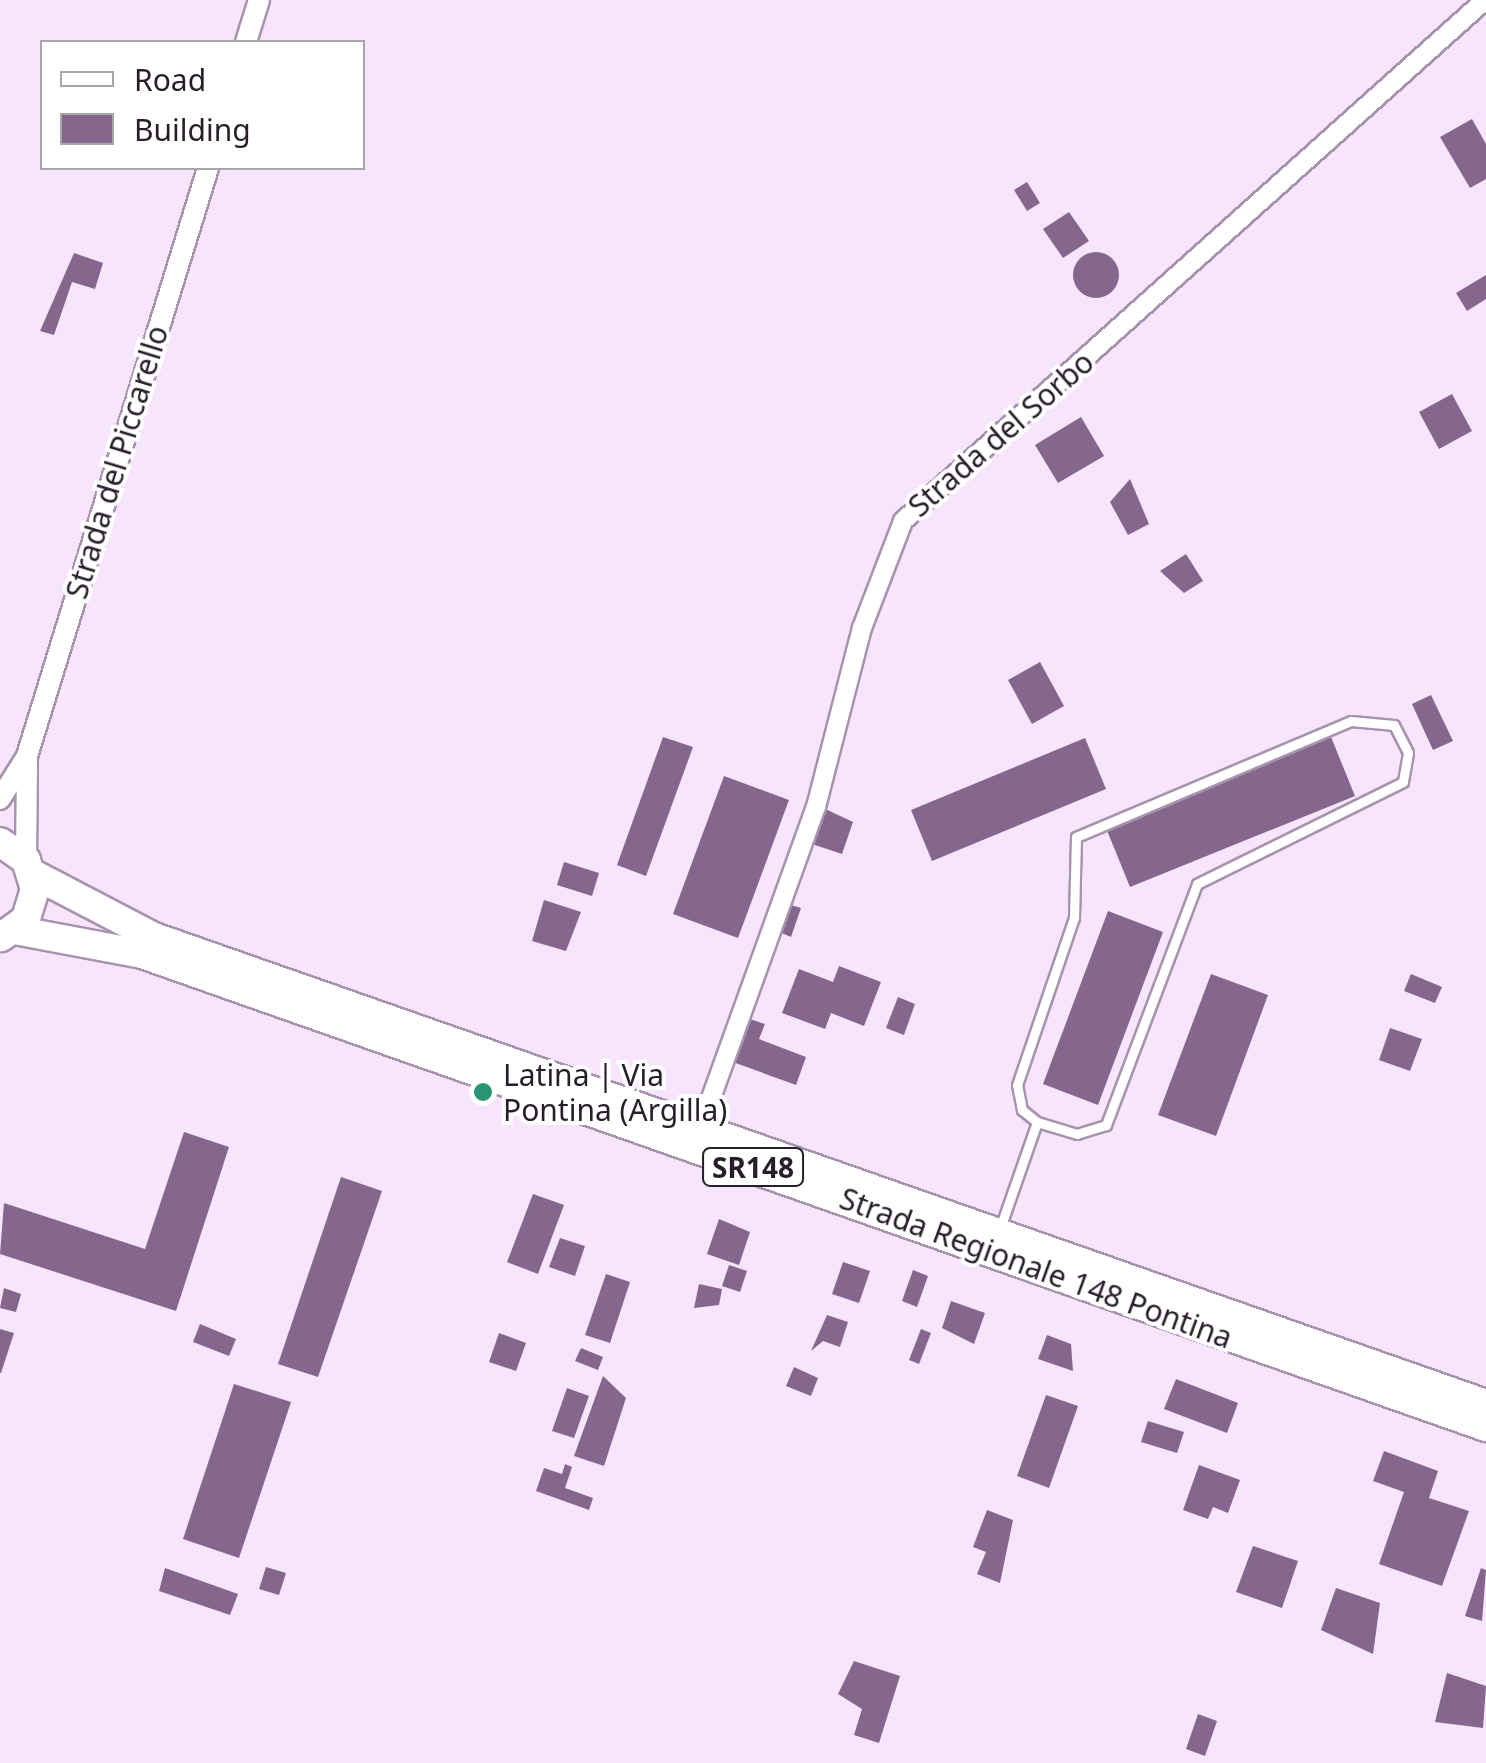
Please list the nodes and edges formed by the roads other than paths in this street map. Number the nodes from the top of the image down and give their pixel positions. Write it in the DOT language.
graph roads {
  1 [pos="258,0"];
  2 [pos="1486,0"];
  3 [pos="247,40"];
  4 [pos="207,170"];
  5 [pos="27,756"];
  6 [pos="0,799"];
  7 [pos="0,842"];
  8 [pos="29,867"];
  9 [pos="4,935"];
  10 [pos="1037,1122"];
  11 [pos="701,1126"];
  12 [pos="998,1234"];
  13 [pos="1486,1404"];
  14 [pos="1486,1427"];
  1 -- 3 [label="street"];
  2 -- 11 [label="street, Strada del Sorbo"];
  4 -- 5 [label="street, Strada del Piccarello"];
  5 -- 6 [label="street, Strada del Piccarello"];
  5 -- 8 [label="street, Strada del Piccarello"];
  7 -- 8 [label="main road, Strada Regionale 148 Pontina / SR148"];
  8 -- 9 [label="main road, Strada Regionale 148 Pontina / SR148"];
  8 -- 11 [label="main road, Strada Regionale 148 Pontina / SR148"];
  9 -- 14 [label="main road, Strada Regionale 148 Pontina / SR148"];
  10 -- 10 [label="lane"];
  10 -- 12 [label="lane"];
  11 -- 12 [label="main road, Strada Regionale 148 Pontina / SR148"];
  12 -- 13 [label="main road, Strada Regionale 148 Pontina / SR148"];
}
